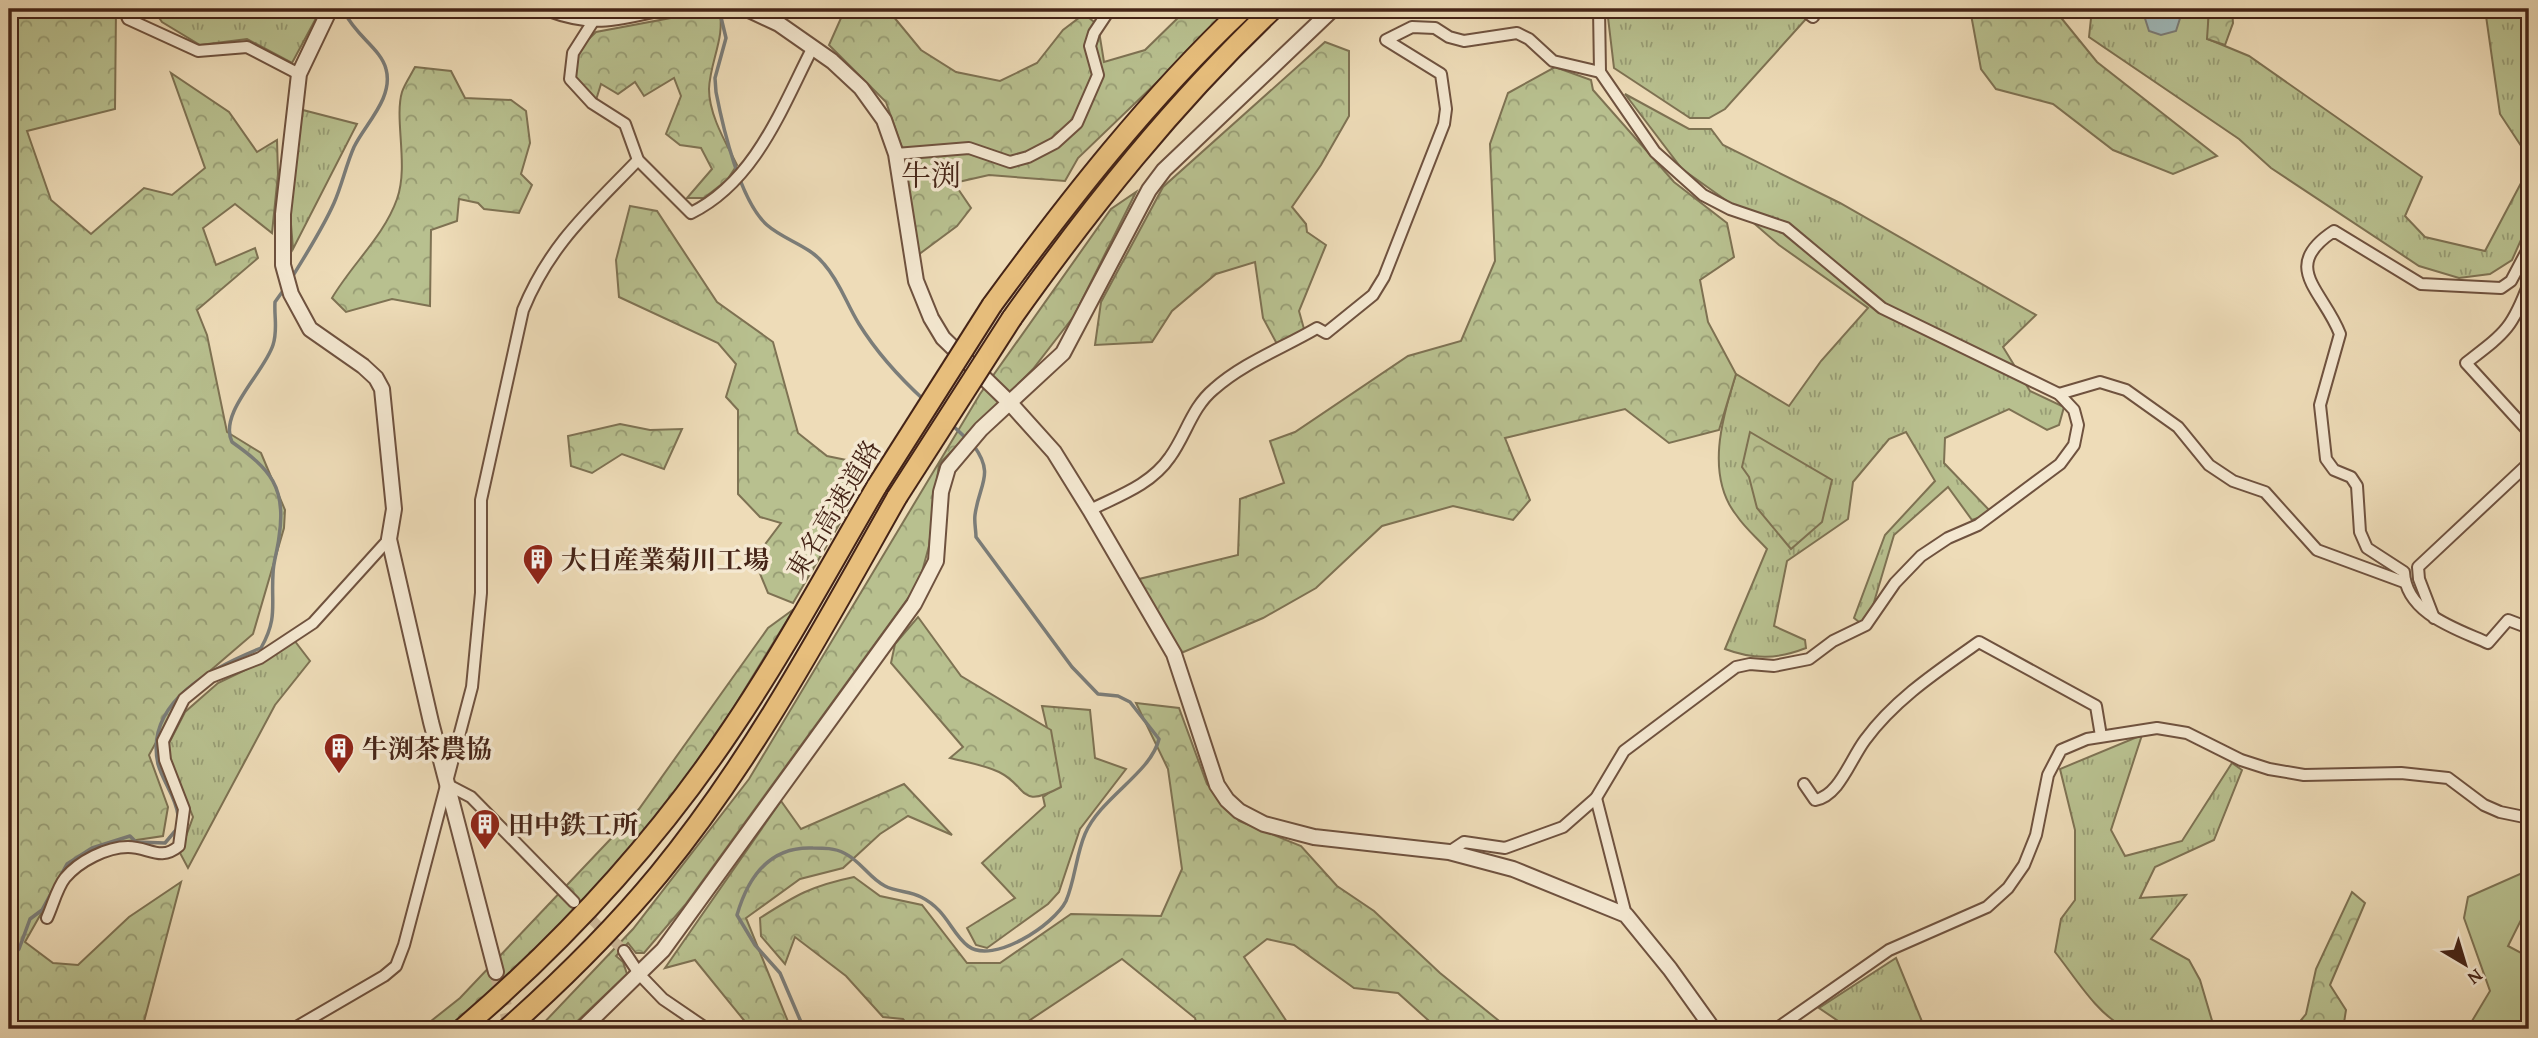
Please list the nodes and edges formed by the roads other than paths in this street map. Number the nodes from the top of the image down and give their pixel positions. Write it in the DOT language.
graph roads {
  1 [pos="124,9"];
  2 [pos="330,9"];
  3 [pos="549,9"];
  4 [pos="657,9"];
  5 [pos="747,9"];
  6 [pos="1111,9"];
  7 [pos="1243,9"];
  8 [pos="1273,9"];
  9 [pos="1334,9"];
  10 [pos="1599,9"];
  11 [pos="1802,9"];
  12 [pos="1817,9"];
  13 [pos="594,20"];
  14 [pos="813,47"];
  15 [pos="1600,72"];
  16 [pos="299,74"];
  17 [pos="896,154"];
  18 [pos="638,160"];
  19 [pos="2529,247"];
  20 [pos="2529,283"];
  21 [pos="2059,394"];
  22 [pos="1010,403"];
  23 [pos="2529,432"];
  24 [pos="2529,463"];
  25 [pos="1090,510"];
  26 [pos="389,539"];
  27 [pos="2404,582"];
  28 [pos="2434,618"];
  29 [pos="2529,628"];
  30 [pos="2101,736"];
  31 [pos="1804,784"];
  32 [pos="448,785"];
  33 [pos="1595,798"];
  34 [pos="2529,818"];
  35 [pos="1449,852"];
  36 [pos="574,902"];
  37 [pos="1626,915"];
  38 [pos="47,918"];
  39 [pos="624,951"];
  40 [pos="496,972"];
  41 [pos="640,975"];
  42 [pos="293,1029"];
  43 [pos="462,1029"];
  44 [pos="507,1029"];
  45 [pos="582,1029"];
  46 [pos="707,1029"];
  47 [pos="1713,1029"];
  48 [pos="1776,1029"];
  1 -- 16 [label="street"];
  2 -- 16 [label="street"];
  3 -- 13 [label="street"];
  4 -- 13 [label="street"];
  5 -- 14 [label="street"];
  6 -- 17 [label="street"];
  7 -- 43 [label="highway, 東名高速道路, bridge"];
  8 -- 44 [label="highway, 東名高速道路, bridge"];
  9 -- 22 [label="street"];
  10 -- 15 [label="street"];
  11 -- 12 [label="street"];
  13 -- 18 [label="street"];
  14 -- 17 [label="street"];
  14 -- 18 [label="street"];
  15 -- 21 [label="street"];
  15 -- 25 [label="street"];
  16 -- 26 [label="street"];
  17 -- 22 [label="street"];
  18 -- 32 [label="street"];
  19 -- 27 [label="street"];
  20 -- 23 [label="street"];
  21 -- 27 [label="street"];
  21 -- 33 [label="street"];
  22 -- 25 [label="street"];
  22 -- 41 [label="street"];
  24 -- 28 [label="street"];
  25 -- 35 [label="street"];
  26 -- 32 [label="street"];
  26 -- 38 [label="street"];
  27 -- 28 [label="street"];
  28 -- 29 [label="street"];
  30 -- 31 [label="street"];
  30 -- 34 [label="street"];
  30 -- 48 [label="street"];
  32 -- 36 [label="street"];
  32 -- 40 [label="street"];
  32 -- 42 [label="street"];
  33 -- 35 [label="street"];
  33 -- 37 [label="street"];
  35 -- 37 [label="street"];
  37 -- 47 [label="street"];
  39 -- 41 [label="street"];
  41 -- 45 [label="street"];
  41 -- 46 [label="street"];
}
